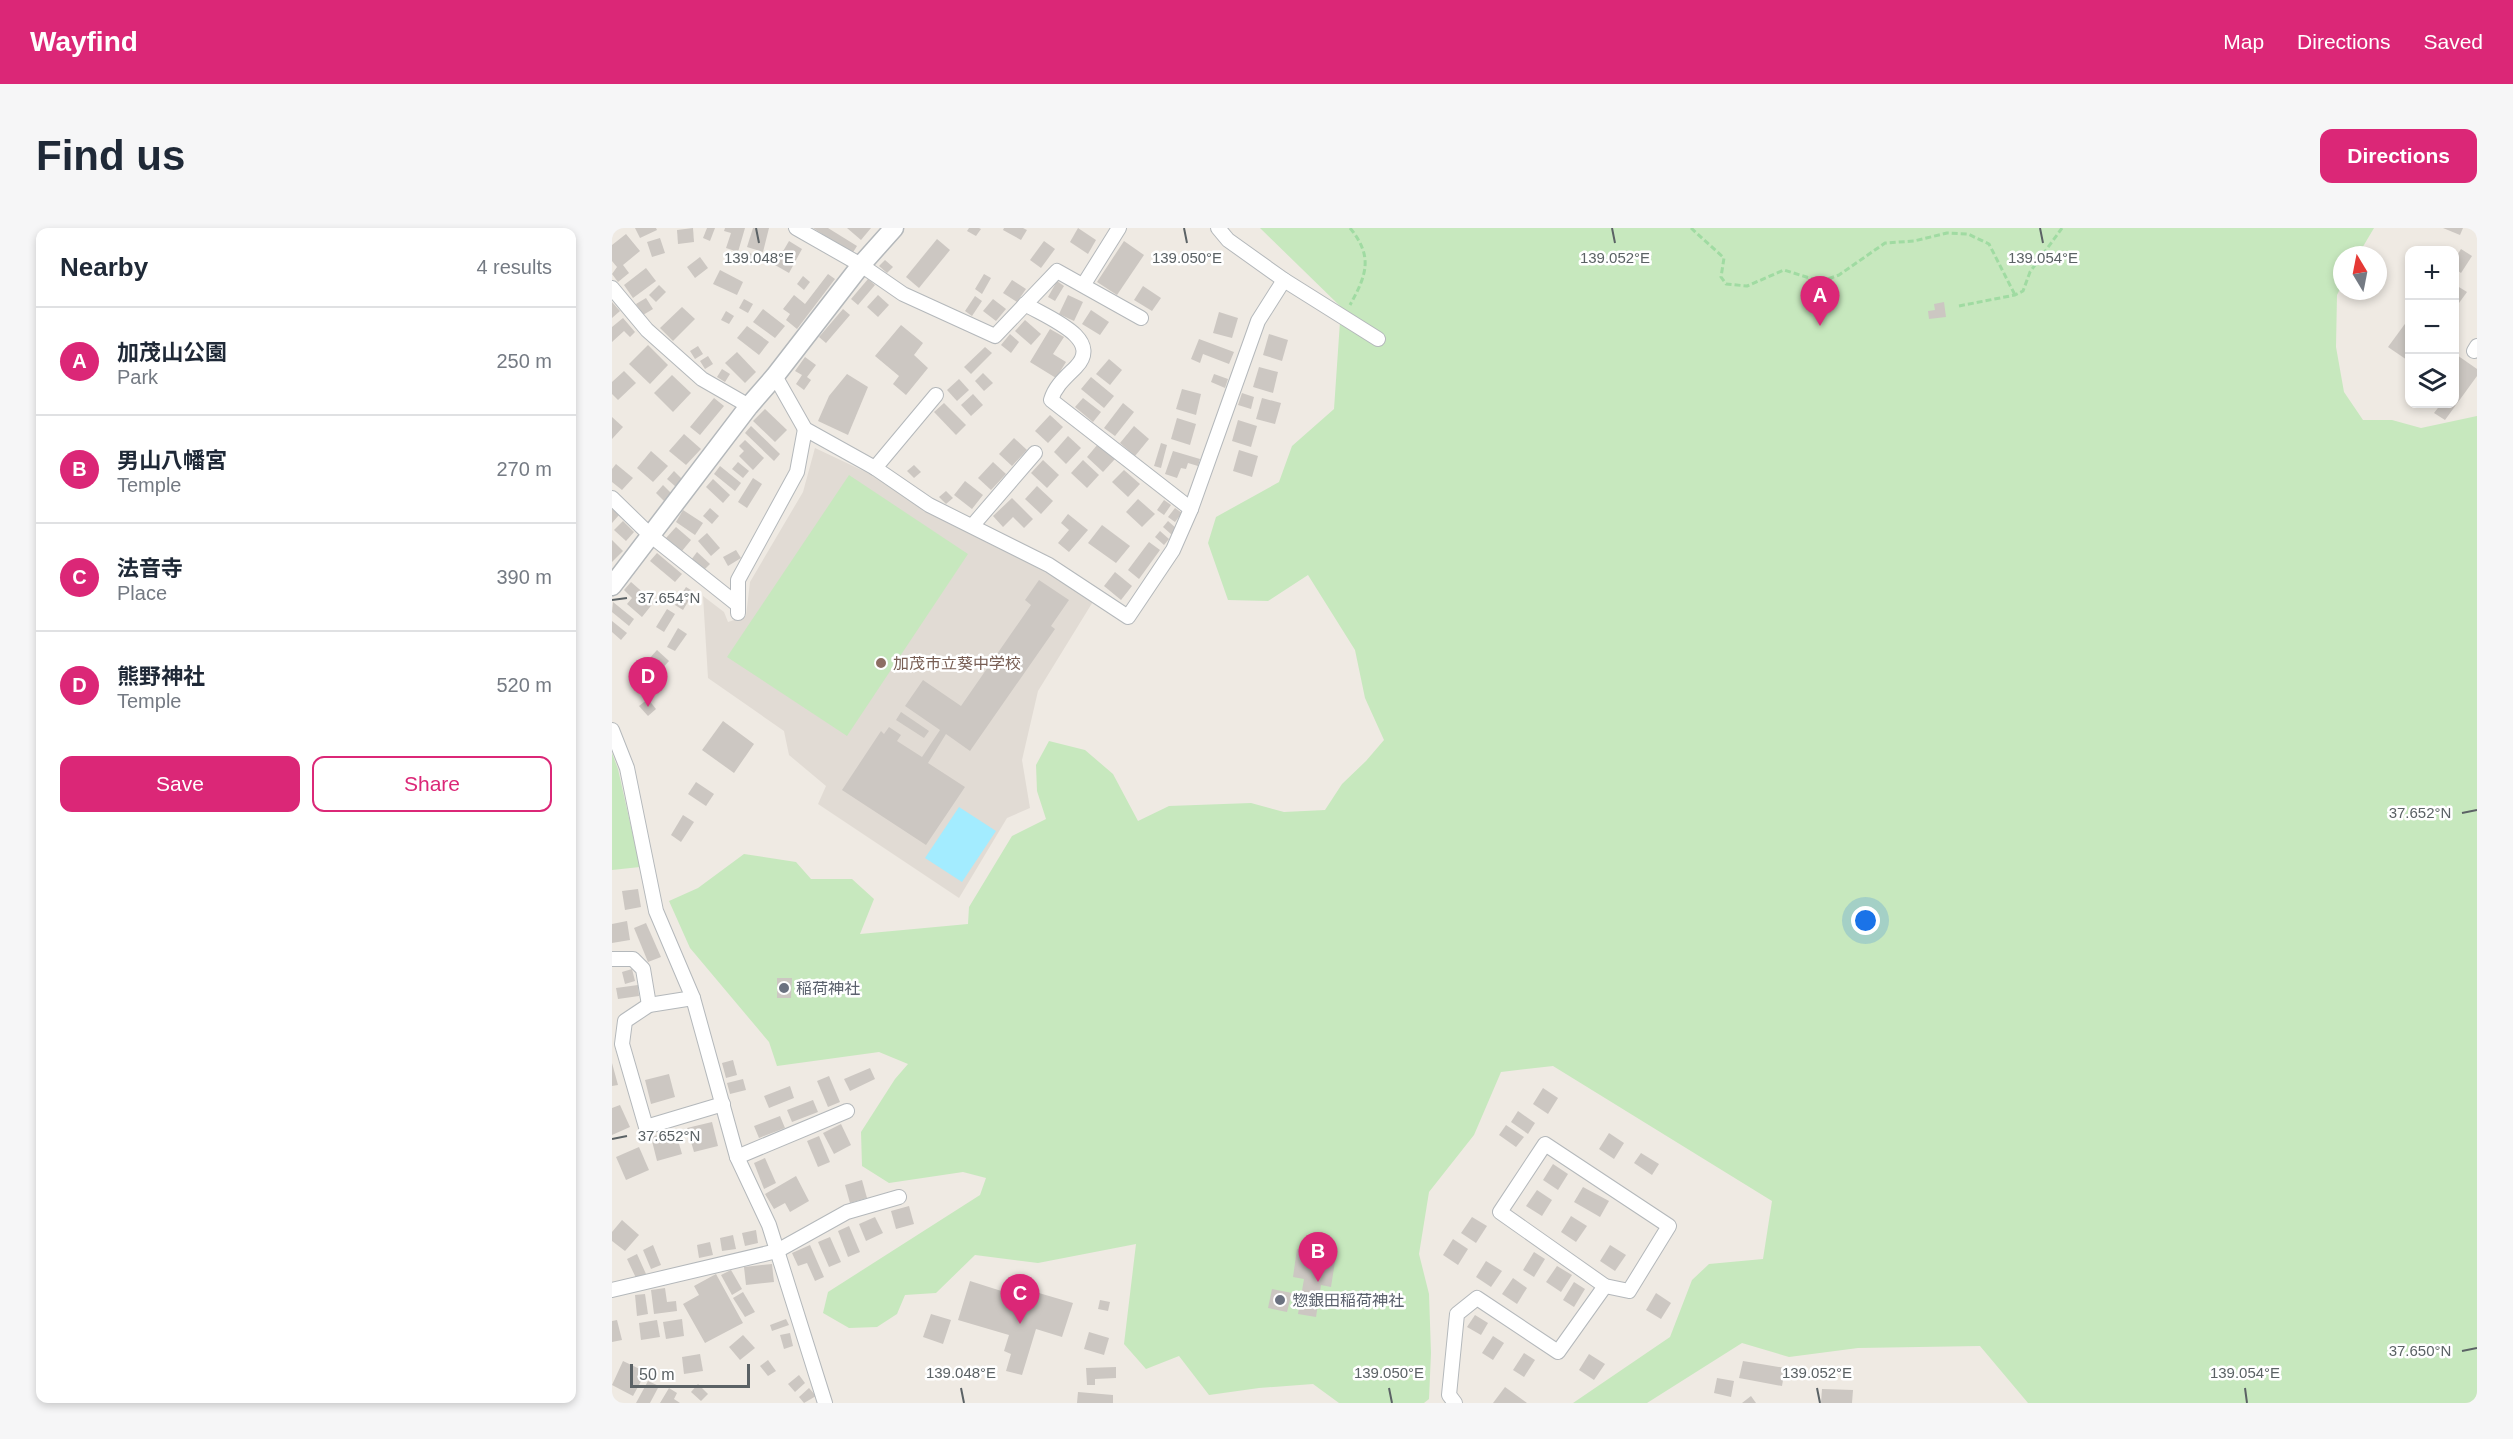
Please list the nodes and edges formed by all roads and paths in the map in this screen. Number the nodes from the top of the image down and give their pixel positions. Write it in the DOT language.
graph roads {
  1 [pos="796,228"];
  2 [pos="894,228"];
  3 [pos="1119,228"];
  4 [pos="1218,228"];
  5 [pos="1350,228"];
  6 [pos="1691,228"];
  7 [pos="2062,228"];
  8 [pos="861,266"];
  9 [pos="1284,280"];
  10 [pos="1084,284"];
  11 [pos="612,288"];
  12 [pos="2014,295"];
  13 [pos="1025,304"];
  14 [pos="1959,306"];
  15 [pos="1141,318"];
  16 [pos="1343,319"];
  17 [pos="1378,339"];
  18 [pos="775,376"];
  19 [pos="936,395"];
  20 [pos="749,406"];
  21 [pos="805,429"];
  22 [pos="1035,453"];
  23 [pos="875,468"];
  24 [pos="612,498"];
  25 [pos="1191,509"];
  26 [pos="974,525"];
  27 [pos="650,535"];
  28 [pos="612,586"];
  29 [pos="612,730"];
  30 [pos="612,958"];
  31 [pos="693,998"];
  32 [pos="649,1005"];
  33 [pos="619,1021"];
  34 [pos="723,1104"];
  35 [pos="847,1111"];
  36 [pos="737,1157"];
  37 [pos="899,1197"];
  38 [pos="777,1251"];
  39 [pos="1605,1286"];
  40 [pos="612,1290"];
  41 [pos="825,1403"];
  42 [pos="1455,1403"];
  1 -- 8 [label="street"];
  2 -- 8 [label="street"];
  3 -- 10 [label="street"];
  4 -- 9 [label="street"];
  5 -- 16 [label="path"];
  6 -- 12 [label="path"];
  7 -- 12 [label="path"];
  8 -- 13 [label="street"];
  8 -- 18 [label="street"];
  9 -- 16 [label="street"];
  9 -- 25 [label="street"];
  10 -- 13 [label="street"];
  10 -- 15 [label="street"];
  11 -- 20 [label="street"];
  12 -- 14 [label="path"];
  13 -- 25 [label="street"];
  16 -- 17 [label="street"];
  18 -- 20 [label="street"];
  18 -- 21 [label="street"];
  19 -- 23 [label="street"];
  20 -- 27 [label="street"];
  21 -- 23 [label="street"];
  21 -- 27 [label="street"];
  22 -- 26 [label="street"];
  23 -- 26 [label="street"];
  24 -- 27 [label="street"];
  25 -- 26 [label="street"];
  27 -- 28 [label="street"];
  29 -- 31 [label="street"];
  30 -- 32 [label="street"];
  31 -- 32 [label="street"];
  31 -- 34 [label="street"];
  32 -- 33 [label="street"];
  33 -- 34 [label="street"];
  34 -- 36 [label="street"];
  35 -- 36 [label="street"];
  36 -- 38 [label="street"];
  37 -- 38 [label="street"];
  38 -- 40 [label="street"];
  38 -- 41 [label="street"];
  39 -- 39 [label="street"];
  39 -- 42 [label="street"];
}
